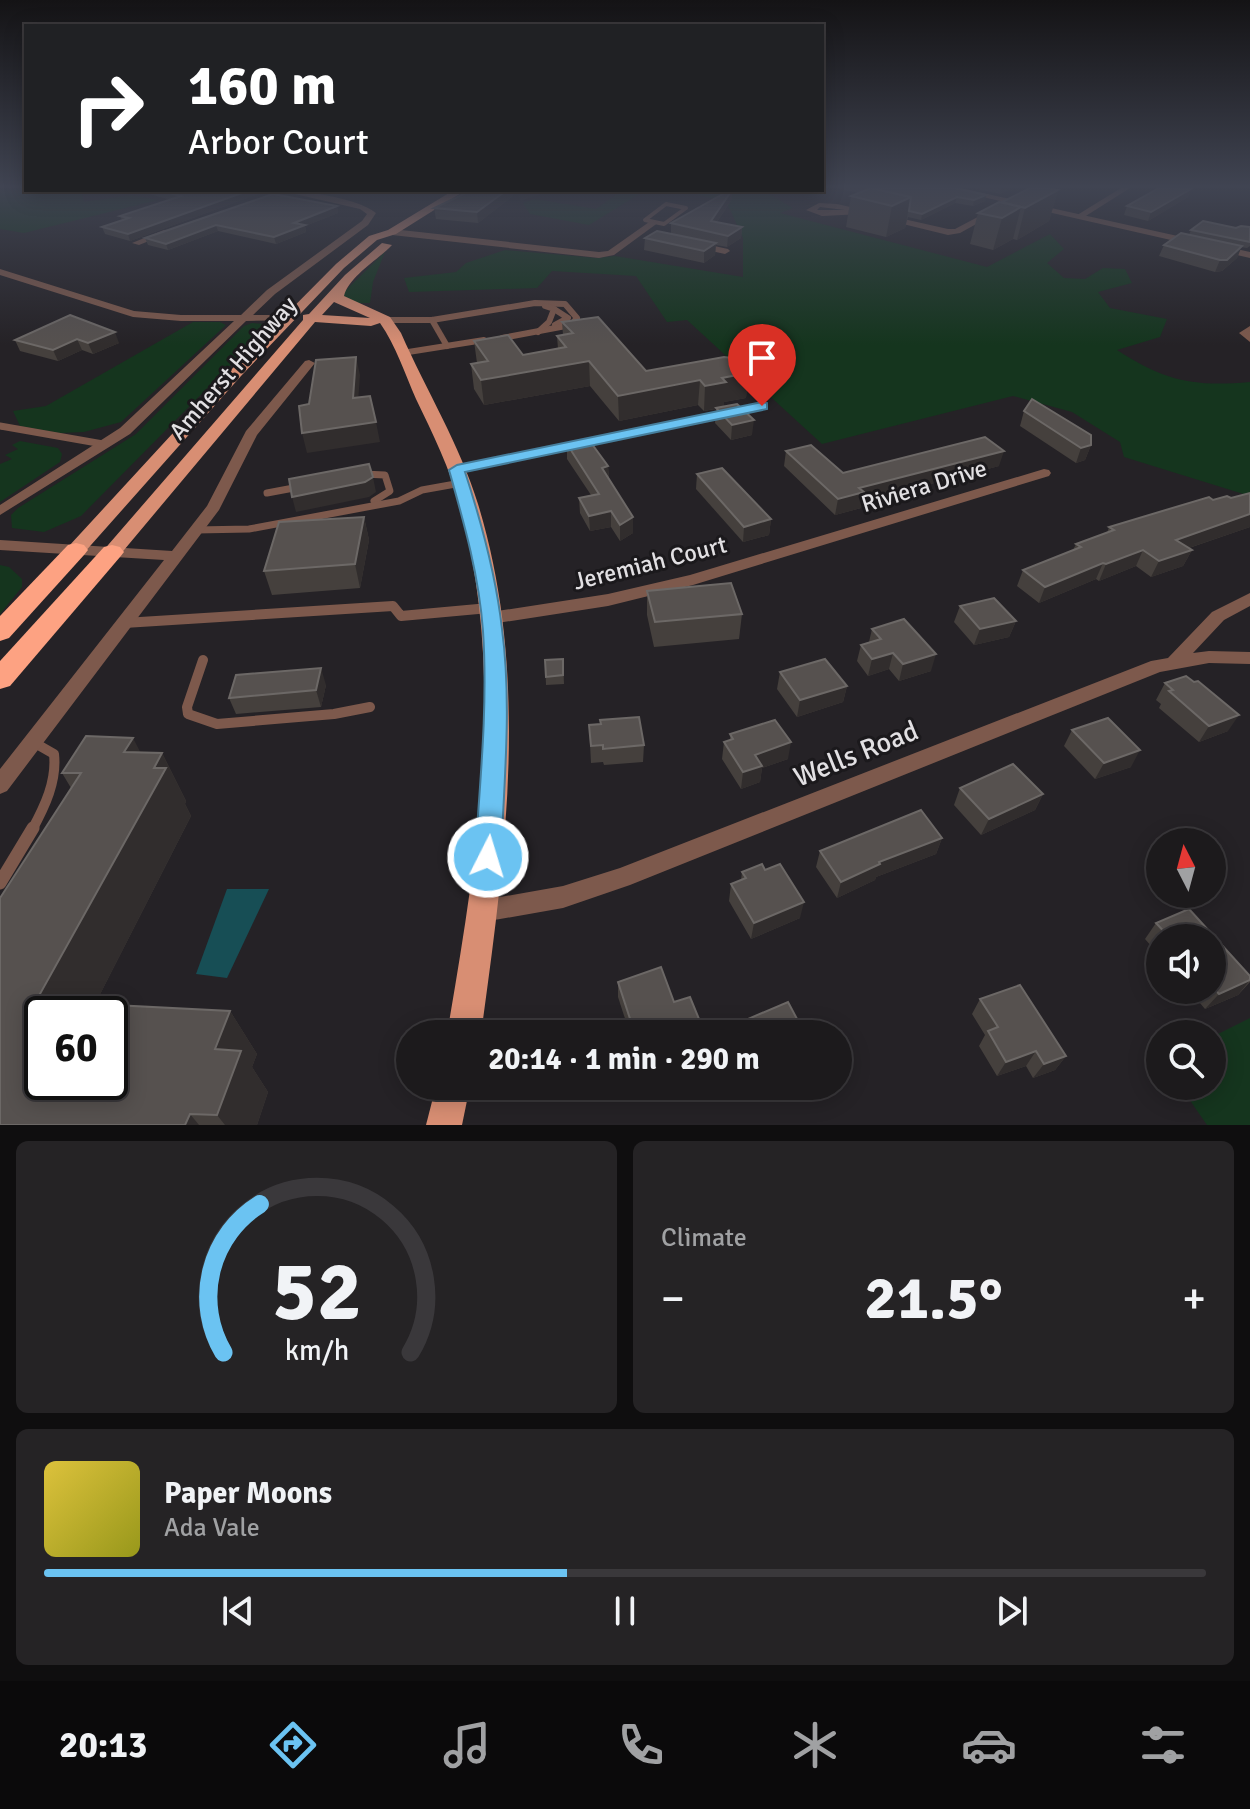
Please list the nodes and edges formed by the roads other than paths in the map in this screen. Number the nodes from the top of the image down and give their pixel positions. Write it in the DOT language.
graph roads {
  1 [pos="143,240"];
  2 [pos="340,240"];
  3 [pos="370,240"];
  4 [pos="391,240"];
  5 [pos="468,240"];
  6 [pos="628,240"];
  7 [pos="1184,240"];
  8 [pos="682,242"];
  9 [pos="136,243"];
  10 [pos="725,251"];
  11 [pos="1250,255"];
  12 [pos="0,272"];
  13 [pos="338,290"];
  14 [pos="554,309"];
  15 [pos="447,317"];
  16 [pos="243,318"];
  17 [pos="288,318"];
  18 [pos="314,318"];
  19 [pos="432,320"];
  20 [pos="382,324"];
  21 [pos="1250,329"];
  22 [pos="540,330"];
  23 [pos="1250,339"];
  24 [pos="447,346"];
  25 [pos="402,353"];
  26 [pos="309,363"];
  27 [pos="762,406"];
  28 [pos="0,426"];
  29 [pos="108,445"];
  30 [pos="1044,473"];
  31 [pos="358,475"];
  32 [pos="459,476"];
  33 [pos="313,484"];
  34 [pos="267,493"];
  35 [pos="0,511"];
  36 [pos="327,514"];
  37 [pos="195,530"];
  38 [pos="817,541"];
  39 [pos="0,545"];
  40 [pos="76,550"];
  41 [pos="112,552"];
  42 [pos="175,556"];
  43 [pos="1250,599"];
  44 [pos="491,613"];
  45 [pos="124,623"];
  46 [pos="0,632"];
  47 [pos="1250,658"];
  48 [pos="203,660"];
  49 [pos="1175,661"];
  50 [pos="0,679"];
  51 [pos="370,707"];
  52 [pos="33,742"];
  53 [pos="0,785"];
  54 [pos="0,883"];
  55 [pos="483,911"];
  56 [pos="466,1020"];
  57 [pos="450,1100"];
  58 [pos="444,1125"];
  1 -- 9 [label="street"];
  2 -- 16 [label="street"];
  3 -- 17 [label="main road, Amherst Highway"];
  4 -- 13 [label="main road, Amherst Highway"];
  5 -- 6 [label="street"];
  7 -- 11 [label="street"];
  8 -- 10 [label="street"];
  12 -- 16 [label="street"];
  13 -- 18 [label="main road, Amherst Highway"];
  13 -- 20 [label="main road"];
  14 -- 15 [label="lane"];
  14 -- 22 [label="lane"];
  14 -- 22 [label="lane"];
  15 -- 19 [label="lane"];
  15 -- 22 [label="lane"];
  16 -- 17 [label="street"];
  16 -- 29 [label="street"];
  17 -- 18 [label="main road"];
  17 -- 40 [label="main road, Amherst Highway"];
  18 -- 20 [label="main road"];
  18 -- 41 [label="main road, Amherst Highway"];
  19 -- 20 [label="lane"];
  19 -- 24 [label="lane"];
  20 -- 25 [label="main road"];
  21 -- 23 [label="street"];
  22 -- 24 [label="lane"];
  24 -- 25 [label="lane"];
  25 -- 32 [label="main road"];
  26 -- 37 [label="street"];
  27 -- 32 [label="street"];
  28 -- 29 [label="lane"];
  29 -- 35 [label="street"];
  30 -- 38 [label="street, Riviera Drive"];
  31 -- 36 [label="lane"];
  32 -- 36 [label="lane"];
  32 -- 44 [label="main road"];
  33 -- 34 [label="lane"];
  36 -- 37 [label="lane"];
  37 -- 42 [label="street"];
  38 -- 44 [label="street, Jeremiah Court"];
  39 -- 40 [label="street"];
  40 -- 41 [label="street"];
  40 -- 46 [label="highway, Amherst Highway"];
  41 -- 42 [label="street"];
  41 -- 50 [label="highway, Amherst Highway"];
  42 -- 45 [label="street"];
  43 -- 49 [label="street"];
  44 -- 45 [label="lane"];
  44 -- 55 [label="main road"];
  45 -- 52 [label="street"];
  47 -- 49 [label="street, Wells Road"];
  48 -- 51 [label="lane"];
  49 -- 55 [label="street, Wells Road"];
  52 -- 53 [label="street"];
  52 -- 54 [label="lane"];
  55 -- 56 [label="main road"];
  57 -- 58 [label="main road"];
}
